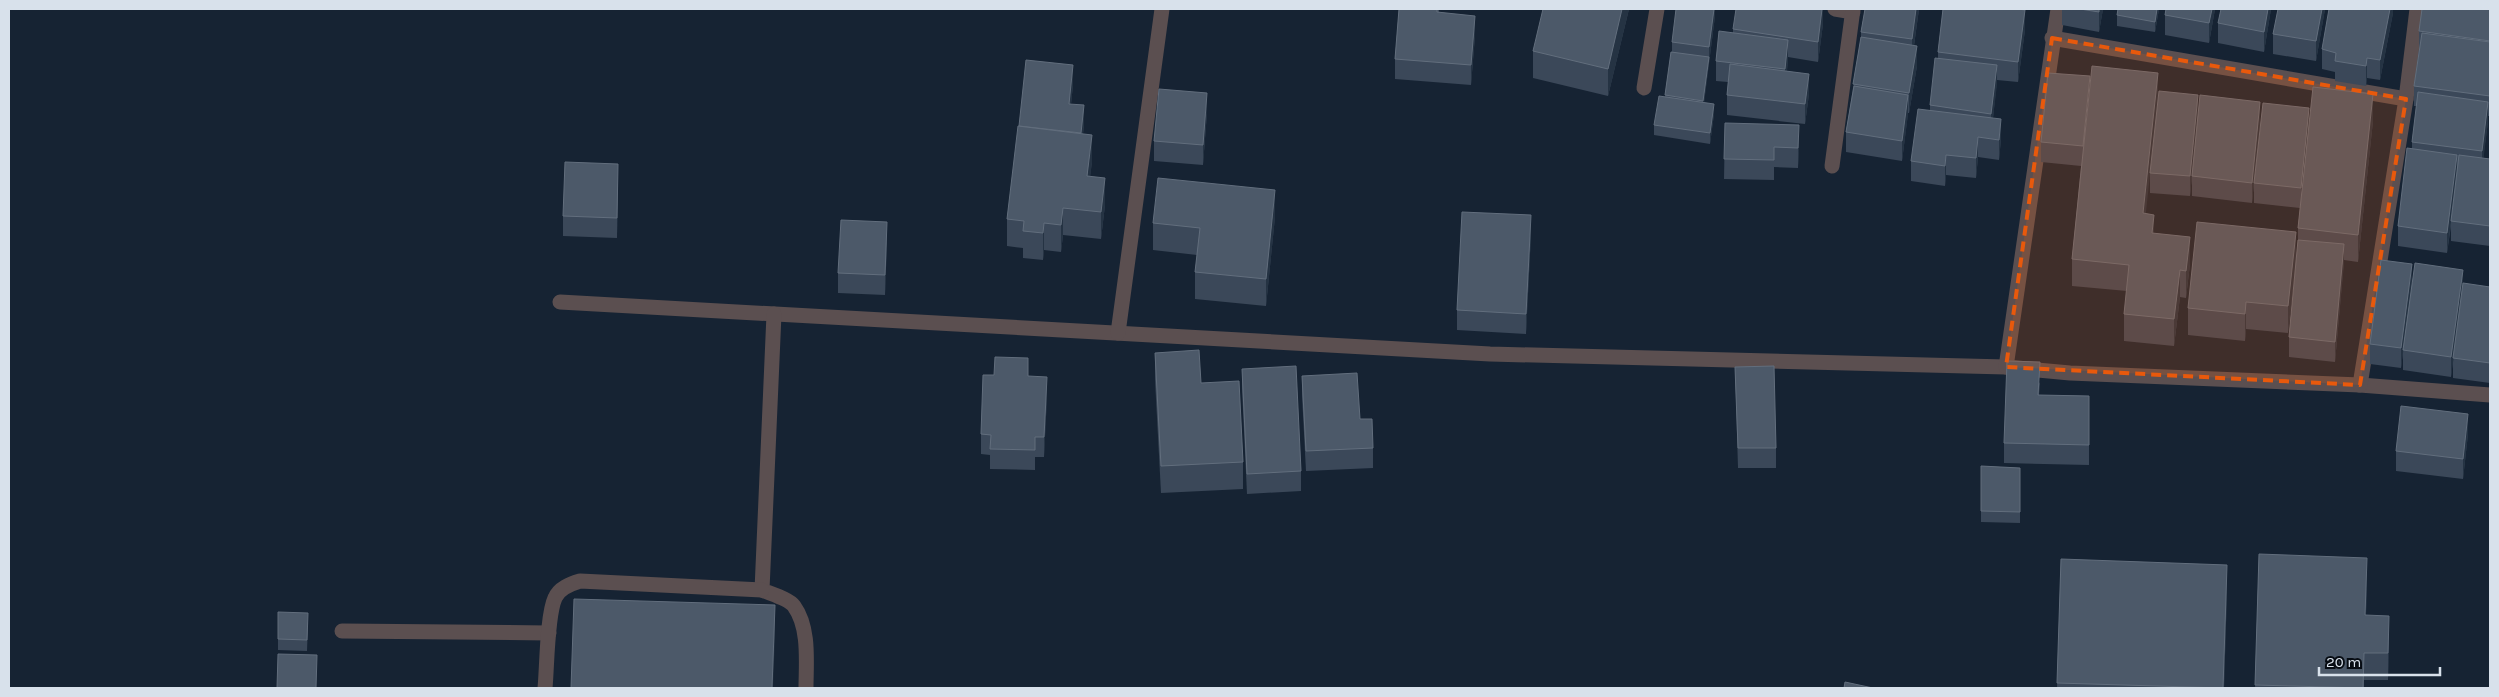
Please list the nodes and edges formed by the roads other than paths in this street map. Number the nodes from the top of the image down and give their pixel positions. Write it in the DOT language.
graph roads {
  1 [pos="1162,9"];
  2 [pos="1658,9"];
  3 [pos="1835,9"];
  4 [pos="2058,9"];
  5 [pos="2416,9"];
  6 [pos="1853,10"];
  7 [pos="2052,38"];
  8 [pos="1644,88"];
  9 [pos="2406,99"];
  10 [pos="1832,166"];
  11 [pos="560,302"];
  12 [pos="774,314"];
  13 [pos="1118,333"];
  14 [pos="2006,368"];
  15 [pos="2360,385"];
  16 [pos="2490,395"];
  17 [pos="762,590"];
  18 [pos="342,631"];
  19 [pos="549,633"];
  20 [pos="545,688"];
  21 [pos="806,688"];
  1 -- 13 [label="street"];
  2 -- 8 [label="street"];
  3 -- 6 [label="street"];
  4 -- 7 [label="street"];
  5 -- 9 [label="street"];
  6 -- 10 [label="street"];
  7 -- 9 [label="street"];
  7 -- 14 [label="street"];
  9 -- 15 [label="street"];
  11 -- 12 [label="street"];
  12 -- 13 [label="street"];
  12 -- 17 [label="street"];
  13 -- 14 [label="street"];
  14 -- 15 [label="street"];
  15 -- 16 [label="street"];
  17 -- 19 [label="street"];
  17 -- 21 [label="street"];
  18 -- 19 [label="street"];
  19 -- 20 [label="street"];
}
